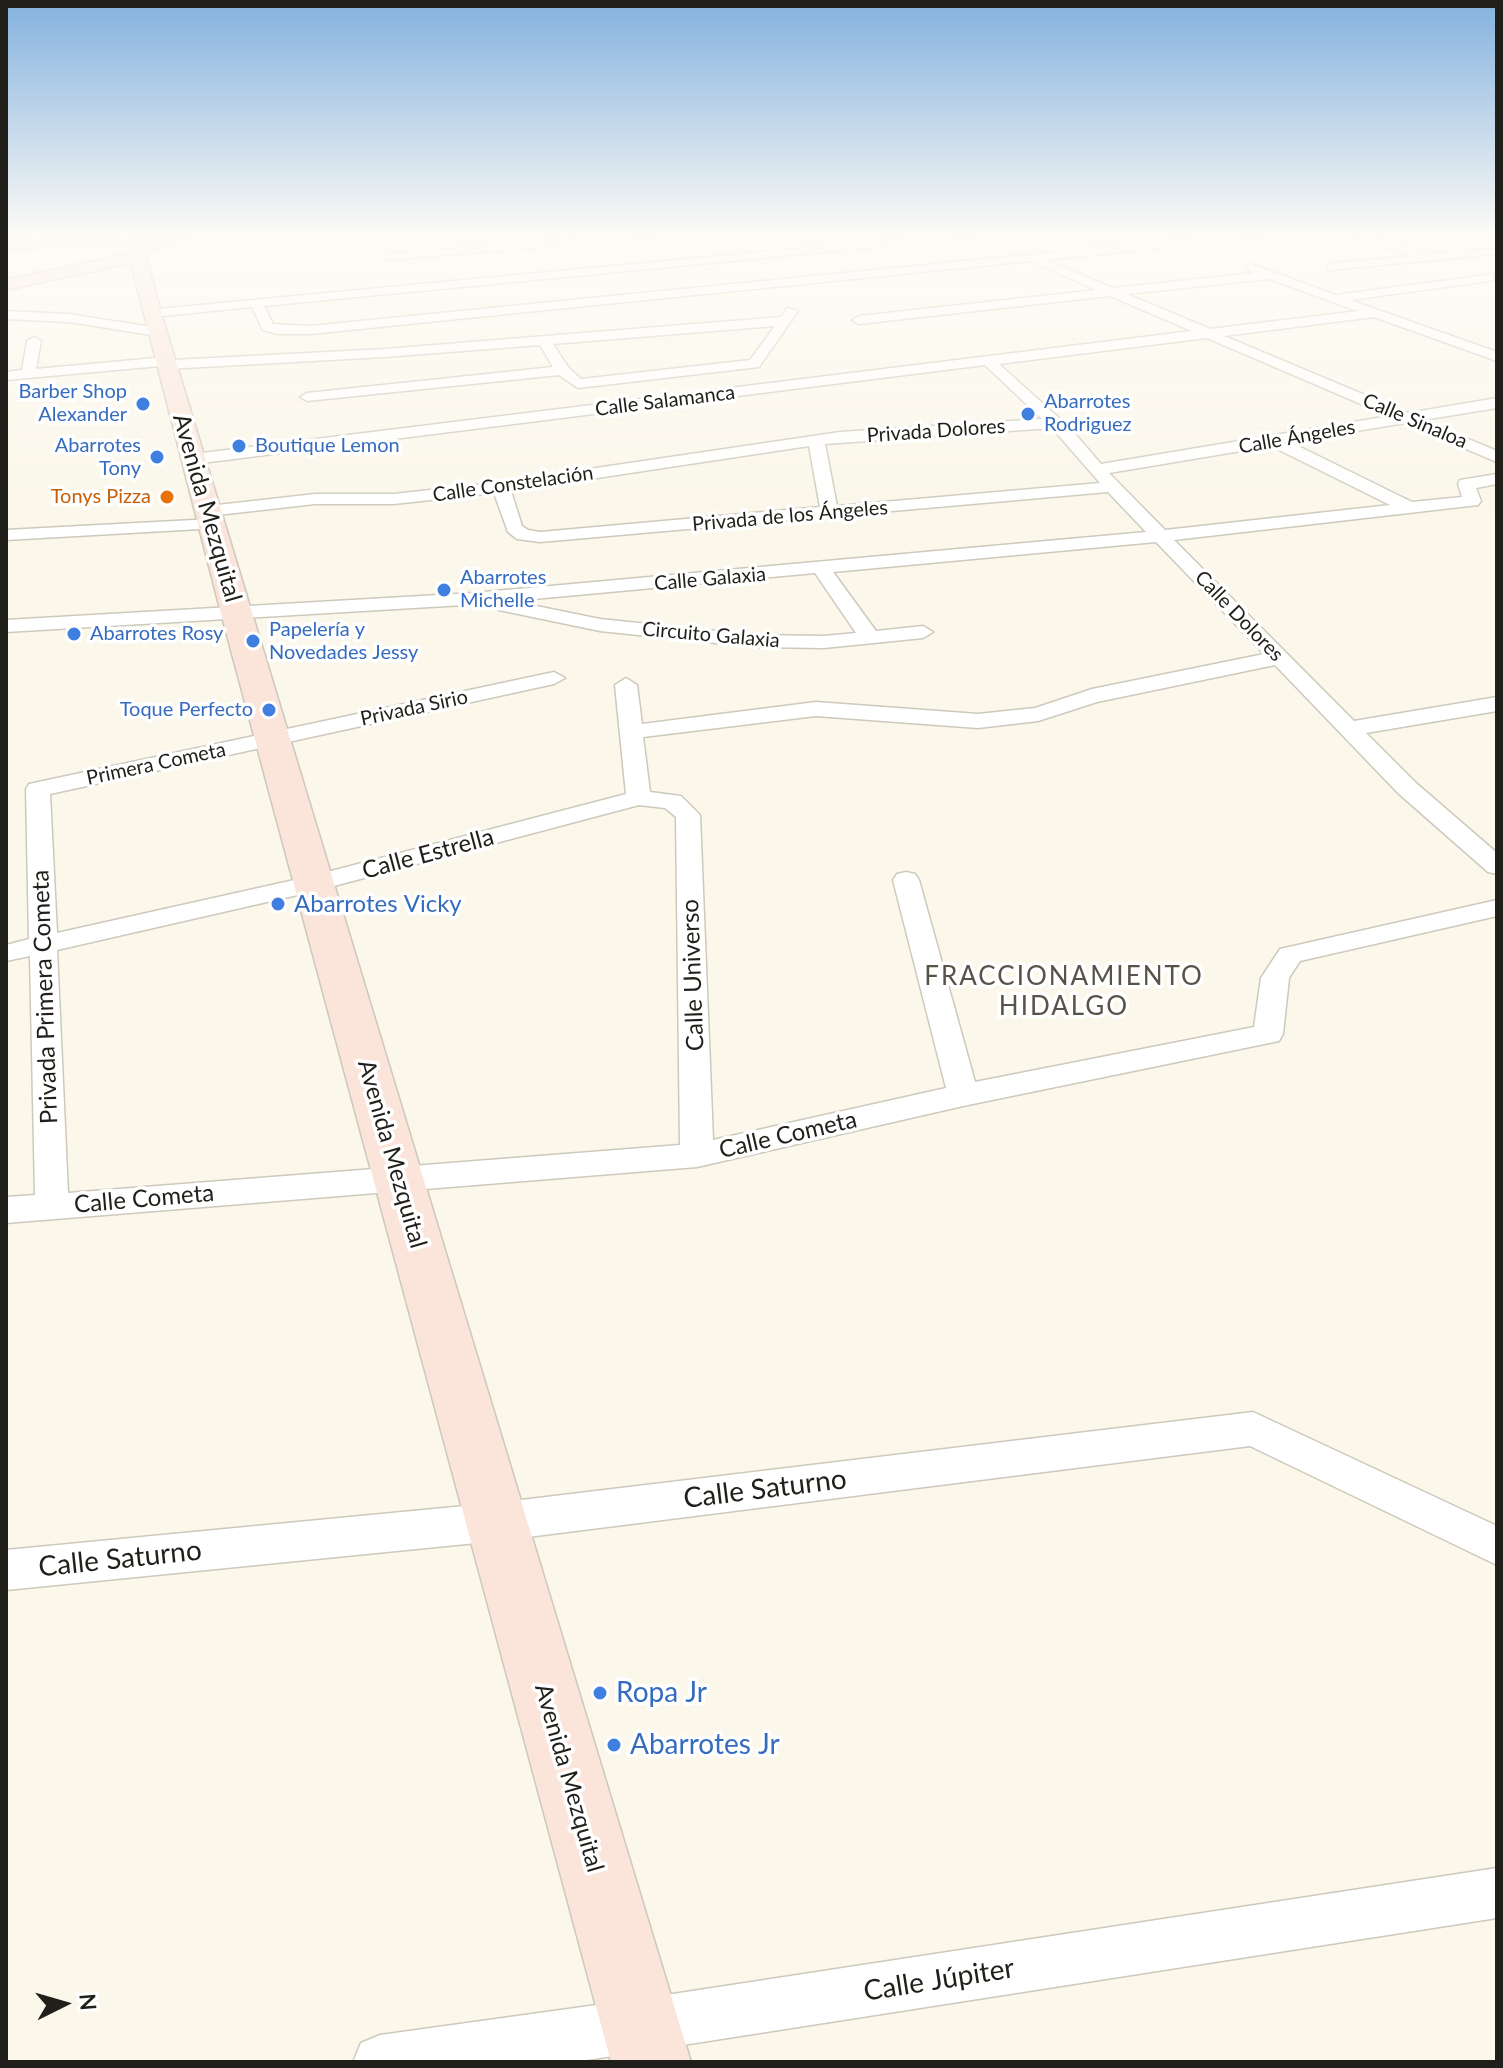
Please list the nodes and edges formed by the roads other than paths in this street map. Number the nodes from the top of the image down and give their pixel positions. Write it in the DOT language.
graph roads {
  1 [pos="115,331"];
  2 [pos="159,331"];
  3 [pos="191,331"];
  4 [pos="664,331"];
  5 [pos="778,331"];
  6 [pos="1202,331"];
  7 [pos="1229,331"];
  8 [pos="1423,331"];
  9 [pos="1208,333"];
  10 [pos="544,340"];
  11 [pos="34,341"];
  12 [pos="161,343"];
  13 [pos="385,353"];
  14 [pos="1497,357"];
  15 [pos="988,361"];
  16 [pos="562,370"];
  17 [pos="28,374"];
  18 [pos="6,376"];
  19 [pos="379,387"];
  20 [pos="307,397"];
  21 [pos="1497,403"];
  22 [pos="1407,418"];
  23 [pos="1055,423"];
  24 [pos="816,441"];
  25 [pos="1274,441"];
  26 [pos="1497,457"];
  27 [pos="194,459"];
  28 [pos="1097,470"];
  29 [pos="1497,479"];
  30 [pos="501,487"];
  31 [pos="1112,487"];
  32 [pos="1412,509"];
  33 [pos="830,512"];
  34 [pos="211,518"];
  35 [pos="6,535"];
  36 [pos="1162,536"];
  37 [pos="821,569"];
  38 [pos="473,599"];
  39 [pos="236,613"];
  40 [pos="6,626"];
  41 [pos="923,632"];
  42 [pos="869,636"];
  43 [pos="1278,658"];
  44 [pos="554,678"];
  45 [pos="626,685"];
  46 [pos="1497,704"];
  47 [pos="1349,729"];
  48 [pos="631,732"];
  49 [pos="274,739"];
  50 [pos="38,789"];
  51 [pos="639,798"];
  52 [pos="672,801"];
  53 [pos="1497,866"];
  54 [pos="906,880"];
  55 [pos="315,883"];
  56 [pos="1497,908"];
  57 [pos="43,945"];
  58 [pos="6,953"];
  59 [pos="963,1095"];
  60 [pos="697,1155"];
  61 [pos="398,1178"];
  62 [pos="52,1206"];
  63 [pos="6,1210"];
  64 [pos="496,1522"];
  65 [pos="1497,1546"];
  66 [pos="6,1570"];
  67 [pos="1497,1893"];
  68 [pos="646,2044"];
  69 [pos="380,2062"];
  1 -- 12 [label="street"];
  2 -- 12 [label="street, Avenida Mezquital"];
  3 -- 12 [label="street"];
  4 -- 10 [label="street"];
  5 -- 16 [label="street"];
  6 -- 9 [label="street, Calle Sinaloa"];
  7 -- 9 [label="street, Calle Salamanca"];
  8 -- 14 [label="street"];
  9 -- 15 [label="street, Calle Salamanca"];
  9 -- 22 [label="street, Calle Sinaloa"];
  10 -- 13 [label="street"];
  10 -- 16 [label="street"];
  11 -- 17 [label="street"];
  12 -- 13 [label="street"];
  12 -- 17 [label="street"];
  12 -- 27 [label="street, Avenida Mezquital"];
  13 -- 19 [label="street"];
  15 -- 23 [label="street, Calle Dolores"];
  15 -- 27 [label="street, Calle Salamanca"];
  16 -- 19 [label="street"];
  17 -- 18 [label="street"];
  19 -- 20 [label="street"];
  21 -- 22 [label="street, Calle Ángeles"];
  22 -- 25 [label="street, Calle Ángeles"];
  22 -- 26 [label="street, Calle Sinaloa"];
  23 -- 24 [label="street, Privada Dolores"];
  23 -- 28 [label="street, Calle Dolores"];
  24 -- 30 [label="street, Calle Constelación"];
  24 -- 33 [label="street"];
  25 -- 28 [label="street, Calle Ángeles"];
  25 -- 32 [label="street"];
  27 -- 34 [label="street, Avenida Mezquital"];
  28 -- 31 [label="street, Calle Dolores"];
  29 -- 32 [label="street, Calle Galaxia"];
  30 -- 33 [label="street, Privada de los Ángeles"];
  30 -- 34 [label="street, Calle Constelación"];
  31 -- 33 [label="street, Privada de los Ángeles"];
  31 -- 36 [label="street, Calle Dolores"];
  32 -- 36 [label="street, Calle Galaxia"];
  34 -- 35 [label="street, Calle Constelación"];
  34 -- 39 [label="street, Avenida Mezquital"];
  36 -- 37 [label="street, Calle Galaxia"];
  36 -- 43 [label="street, Calle Dolores"];
  37 -- 38 [label="street, Calle Galaxia"];
  37 -- 42 [label="street"];
  38 -- 39 [label="street, Calle Galaxia"];
  38 -- 42 [label="street, Circuito Galaxia"];
  39 -- 40 [label="street, Calle Galaxia"];
  39 -- 49 [label="street, Avenida Mezquital"];
  41 -- 42 [label="street, Circuito Galaxia"];
  43 -- 47 [label="street, Calle Dolores"];
  43 -- 48 [label="street"];
  44 -- 49 [label="street, Privada Sirio"];
  45 -- 48 [label="street"];
  46 -- 47 [label="street"];
  47 -- 53 [label="street, Calle Dolores"];
  48 -- 51 [label="street"];
  49 -- 50 [label="street, Primera Cometa"];
  49 -- 55 [label="street, Avenida Mezquital"];
  50 -- 57 [label="street, Privada Primera Cometa"];
  51 -- 52 [label="street, Calle Estrella"];
  51 -- 55 [label="street, Calle Estrella"];
  52 -- 60 [label="street, Calle Universo"];
  54 -- 59 [label="street"];
  55 -- 57 [label="street, Calle Estrella"];
  55 -- 61 [label="street, Avenida Mezquital"];
  56 -- 59 [label="street, Calle Cometa"];
  57 -- 58 [label="street, Calle Estrella"];
  57 -- 62 [label="street, Privada Primera Cometa"];
  59 -- 60 [label="street, Calle Cometa"];
  60 -- 61 [label="street, Calle Cometa"];
  61 -- 62 [label="street, Calle Cometa"];
  61 -- 64 [label="street, Avenida Mezquital"];
  62 -- 63 [label="street, Calle Cometa"];
  64 -- 65 [label="street, Calle Saturno"];
  64 -- 66 [label="street, Calle Saturno"];
  64 -- 68 [label="street, Avenida Mezquital"];
  67 -- 68 [label="street, Calle Júpiter"];
  68 -- 69 [label="street, Calle Júpiter"];
}
